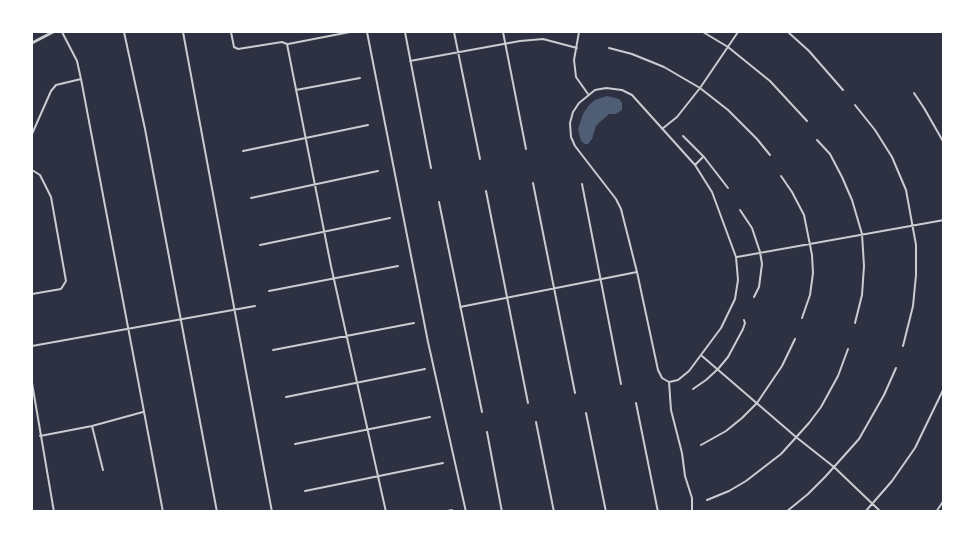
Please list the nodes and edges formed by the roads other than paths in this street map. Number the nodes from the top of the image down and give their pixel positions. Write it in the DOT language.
graph roads {
  1 [pos="53,32"];
  2 [pos="62,32"];
  3 [pos="124,32"];
  4 [pos="183,32"];
  5 [pos="231,32"];
  6 [pos="350,32"];
  7 [pos="367,32"];
  8 [pos="405,32"];
  9 [pos="454,32"];
  10 [pos="503,32"];
  11 [pos="579,32"];
  12 [pos="703,32"];
  13 [pos="738,32"];
  14 [pos="788,32"];
  15 [pos="336,33"];
  16 [pos="32,43"];
  17 [pos="287,44"];
  18 [pos="506,44"];
  19 [pos="728,47"];
  20 [pos="577,48"];
  21 [pos="609,48"];
  22 [pos="458,52"];
  23 [pos="410,61"];
  24 [pos="360,78"];
  25 [pos="81,79"];
  26 [pos="700,88"];
  27 [pos="297,90"];
  28 [pos="843,90"];
  29 [pos="914,93"];
  30 [pos="588,94"];
  31 [pos="855,105"];
  32 [pos="807,121"];
  33 [pos="368,125"];
  34 [pos="662,129"];
  35 [pos="32,134"];
  36 [pos="683,136"];
  37 [pos="306,138"];
  38 [pos="817,140"];
  39 [pos="944,143"];
  40 [pos="526,149"];
  41 [pos="243,151"];
  42 [pos="770,155"];
  43 [pos="704,156"];
  44 [pos="480,159"];
  45 [pos="695,165"];
  46 [pos="431,168"];
  47 [pos="32,170"];
  48 [pos="378,171"];
  49 [pos="781,176"];
  50 [pos="533,183"];
  51 [pos="582,184"];
  52 [pos="315,186"];
  53 [pos="728,188"];
  54 [pos="486,191"];
  55 [pos="251,198"];
  56 [pos="439,202"];
  57 [pos="740,210"];
  58 [pos="390,218"];
  59 [pos="944,220"];
  60 [pos="912,226"];
  61 [pos="325,232"];
  62 [pos="862,234"];
  63 [pos="260,244"];
  64 [pos="810,244"];
  65 [pos="760,252"];
  66 [pos="736,257"];
  67 [pos="398,266"];
  68 [pos="637,272"];
  69 [pos="334,278"];
  70 [pos="601,279"];
  71 [pos="554,288"];
  72 [pos="269,291"];
  73 [pos="32,294"];
  74 [pos="507,297"];
  75 [pos="754,297"];
  76 [pos="255,306"];
  77 [pos="460,307"];
  78 [pos="234,309"];
  79 [pos="802,318"];
  80 [pos="181,319"];
  81 [pos="744,321"];
  82 [pos="855,322"];
  83 [pos="414,323"];
  84 [pos="129,329"];
  85 [pos="347,336"];
  86 [pos="795,339"];
  87 [pos="32,346"];
  88 [pos="903,346"];
  89 [pos="848,349"];
  90 [pos="273,350"];
  91 [pos="702,355"];
  92 [pos="896,368"];
  93 [pos="424,369"];
  94 [pos="718,369"];
  95 [pos="357,382"];
  96 [pos="669,382"];
  97 [pos="32,383"];
  98 [pos="621,384"];
  99 [pos="944,388"];
  100 [pos="693,389"];
  101 [pos="575,393"];
  102 [pos="286,397"];
  103 [pos="528,403"];
  104 [pos="636,403"];
  105 [pos="757,403"];
  106 [pos="143,412"];
  107 [pos="482,412"];
  108 [pos="586,412"];
  109 [pos="430,417"];
  110 [pos="536,422"];
  111 [pos="92,426"];
  112 [pos="368,429"];
  113 [pos="487,432"];
  114 [pos="40,436"];
  115 [pos="796,437"];
  116 [pos="295,444"];
  117 [pos="701,445"];
  118 [pos="443,463"];
  119 [pos="834,467"];
  120 [pos="103,470"];
  121 [pos="378,476"];
  122 [pos="305,491"];
  123 [pos="707,500"];
  124 [pos="944,500"];
  125 [pos="872,503"];
  126 [pos="452,510"];
  127 [pos="54,512"];
  128 [pos="162,512"];
  129 [pos="217,512"];
  130 [pos="272,512"];
  131 [pos="386,512"];
  132 [pos="443,512"];
  133 [pos="466,512"];
  134 [pos="502,512"];
  135 [pos="554,512"];
  136 [pos="606,512"];
  137 [pos="658,512"];
  138 [pos="692,512"];
  139 [pos="786,512"];
  140 [pos="865,512"];
  141 [pos="881,512"];
  142 [pos="936,512"];
  1 -- 16 [label="street"];
  2 -- 25 [label="street"];
  3 -- 80 [label="street"];
  4 -- 78 [label="street"];
  5 -- 17 [label="street"];
  6 -- 15 [label="street"];
  7 -- 133 [label="street"];
  8 -- 23 [label="street"];
  9 -- 22 [label="street"];
  10 -- 18 [label="street"];
  11 -- 20 [label="street"];
  12 -- 19 [label="street"];
  13 -- 19 [label="street"];
  14 -- 28 [label="street"];
  15 -- 17 [label="street"];
  17 -- 27 [label="street"];
  18 -- 20 [label="street"];
  18 -- 22 [label="street"];
  18 -- 40 [label="street"];
  19 -- 26 [label="street"];
  19 -- 32 [label="street"];
  20 -- 30 [label="street"];
  21 -- 26 [label="street"];
  22 -- 23 [label="street"];
  22 -- 44 [label="street"];
  23 -- 46 [label="street"];
  24 -- 27 [label="street"];
  25 -- 35 [label="street"];
  25 -- 84 [label="street"];
  26 -- 34 [label="street"];
  26 -- 42 [label="street"];
  27 -- 37 [label="street"];
  29 -- 39 [label="street"];
  30 -- 34 [label="street"];
  30 -- 68 [label="street"];
  31 -- 60 [label="street"];
  33 -- 37 [label="street"];
  34 -- 45 [label="street"];
  36 -- 43 [label="street"];
  37 -- 41 [label="street"];
  37 -- 52 [label="street"];
  38 -- 62 [label="street"];
  43 -- 45 [label="street"];
  43 -- 53 [label="street"];
  45 -- 66 [label="street"];
  47 -- 73 [label="street"];
  48 -- 52 [label="street"];
  49 -- 64 [label="street"];
  50 -- 71 [label="street"];
  51 -- 70 [label="street"];
  52 -- 55 [label="street"];
  52 -- 61 [label="street"];
  54 -- 74 [label="street"];
  56 -- 77 [label="street"];
  57 -- 65 [label="street"];
  58 -- 61 [label="street"];
  59 -- 60 [label="street"];
  60 -- 62 [label="street"];
  60 -- 88 [label="street"];
  61 -- 63 [label="street"];
  61 -- 69 [label="street"];
  62 -- 64 [label="street"];
  62 -- 82 [label="street"];
  64 -- 65 [label="street"];
  64 -- 79 [label="street"];
  65 -- 66 [label="street"];
  65 -- 75 [label="street"];
  66 -- 91 [label="street"];
  67 -- 69 [label="street"];
  68 -- 70 [label="street"];
  68 -- 96 [label="street"];
  69 -- 72 [label="street"];
  69 -- 85 [label="street"];
  70 -- 71 [label="street"];
  70 -- 98 [label="street"];
  71 -- 74 [label="street"];
  71 -- 101 [label="street"];
  74 -- 77 [label="street"];
  74 -- 103 [label="street"];
  76 -- 78 [label="street"];
  77 -- 107 [label="street"];
  78 -- 80 [label="street"];
  78 -- 130 [label="street"];
  80 -- 84 [label="street"];
  80 -- 129 [label="street"];
  81 -- 94 [label="street"];
  83 -- 85 [label="street"];
  84 -- 87 [label="street"];
  84 -- 106 [label="street"];
  85 -- 90 [label="street"];
  85 -- 95 [label="street"];
  86 -- 105 [label="street"];
  89 -- 115 [label="street"];
  91 -- 94 [label="street"];
  91 -- 96 [label="street"];
  92 -- 119 [label="street"];
  93 -- 95 [label="street"];
  94 -- 100 [label="street"];
  94 -- 105 [label="street"];
  95 -- 102 [label="street"];
  95 -- 112 [label="street"];
  96 -- 138 [label="street"];
  97 -- 114 [label="street"];
  99 -- 125 [label="street"];
  104 -- 137 [label="street"];
  105 -- 115 [label="street"];
  105 -- 117 [label="street"];
  106 -- 111 [label="street"];
  106 -- 128 [label="street"];
  108 -- 136 [label="street"];
  109 -- 112 [label="street"];
  110 -- 135 [label="street"];
  111 -- 114 [label="street"];
  111 -- 120 [label="street"];
  112 -- 116 [label="street"];
  112 -- 121 [label="street"];
  113 -- 134 [label="street"];
  114 -- 127 [label="street"];
  115 -- 119 [label="street"];
  115 -- 123 [label="street"];
  118 -- 121 [label="street"];
  119 -- 125 [label="street"];
  119 -- 139 [label="street"];
  121 -- 122 [label="street"];
  121 -- 131 [label="street"];
  124 -- 142 [label="street"];
  125 -- 140 [label="street"];
  125 -- 141 [label="street"];
  126 -- 132 [label="street"];
}
